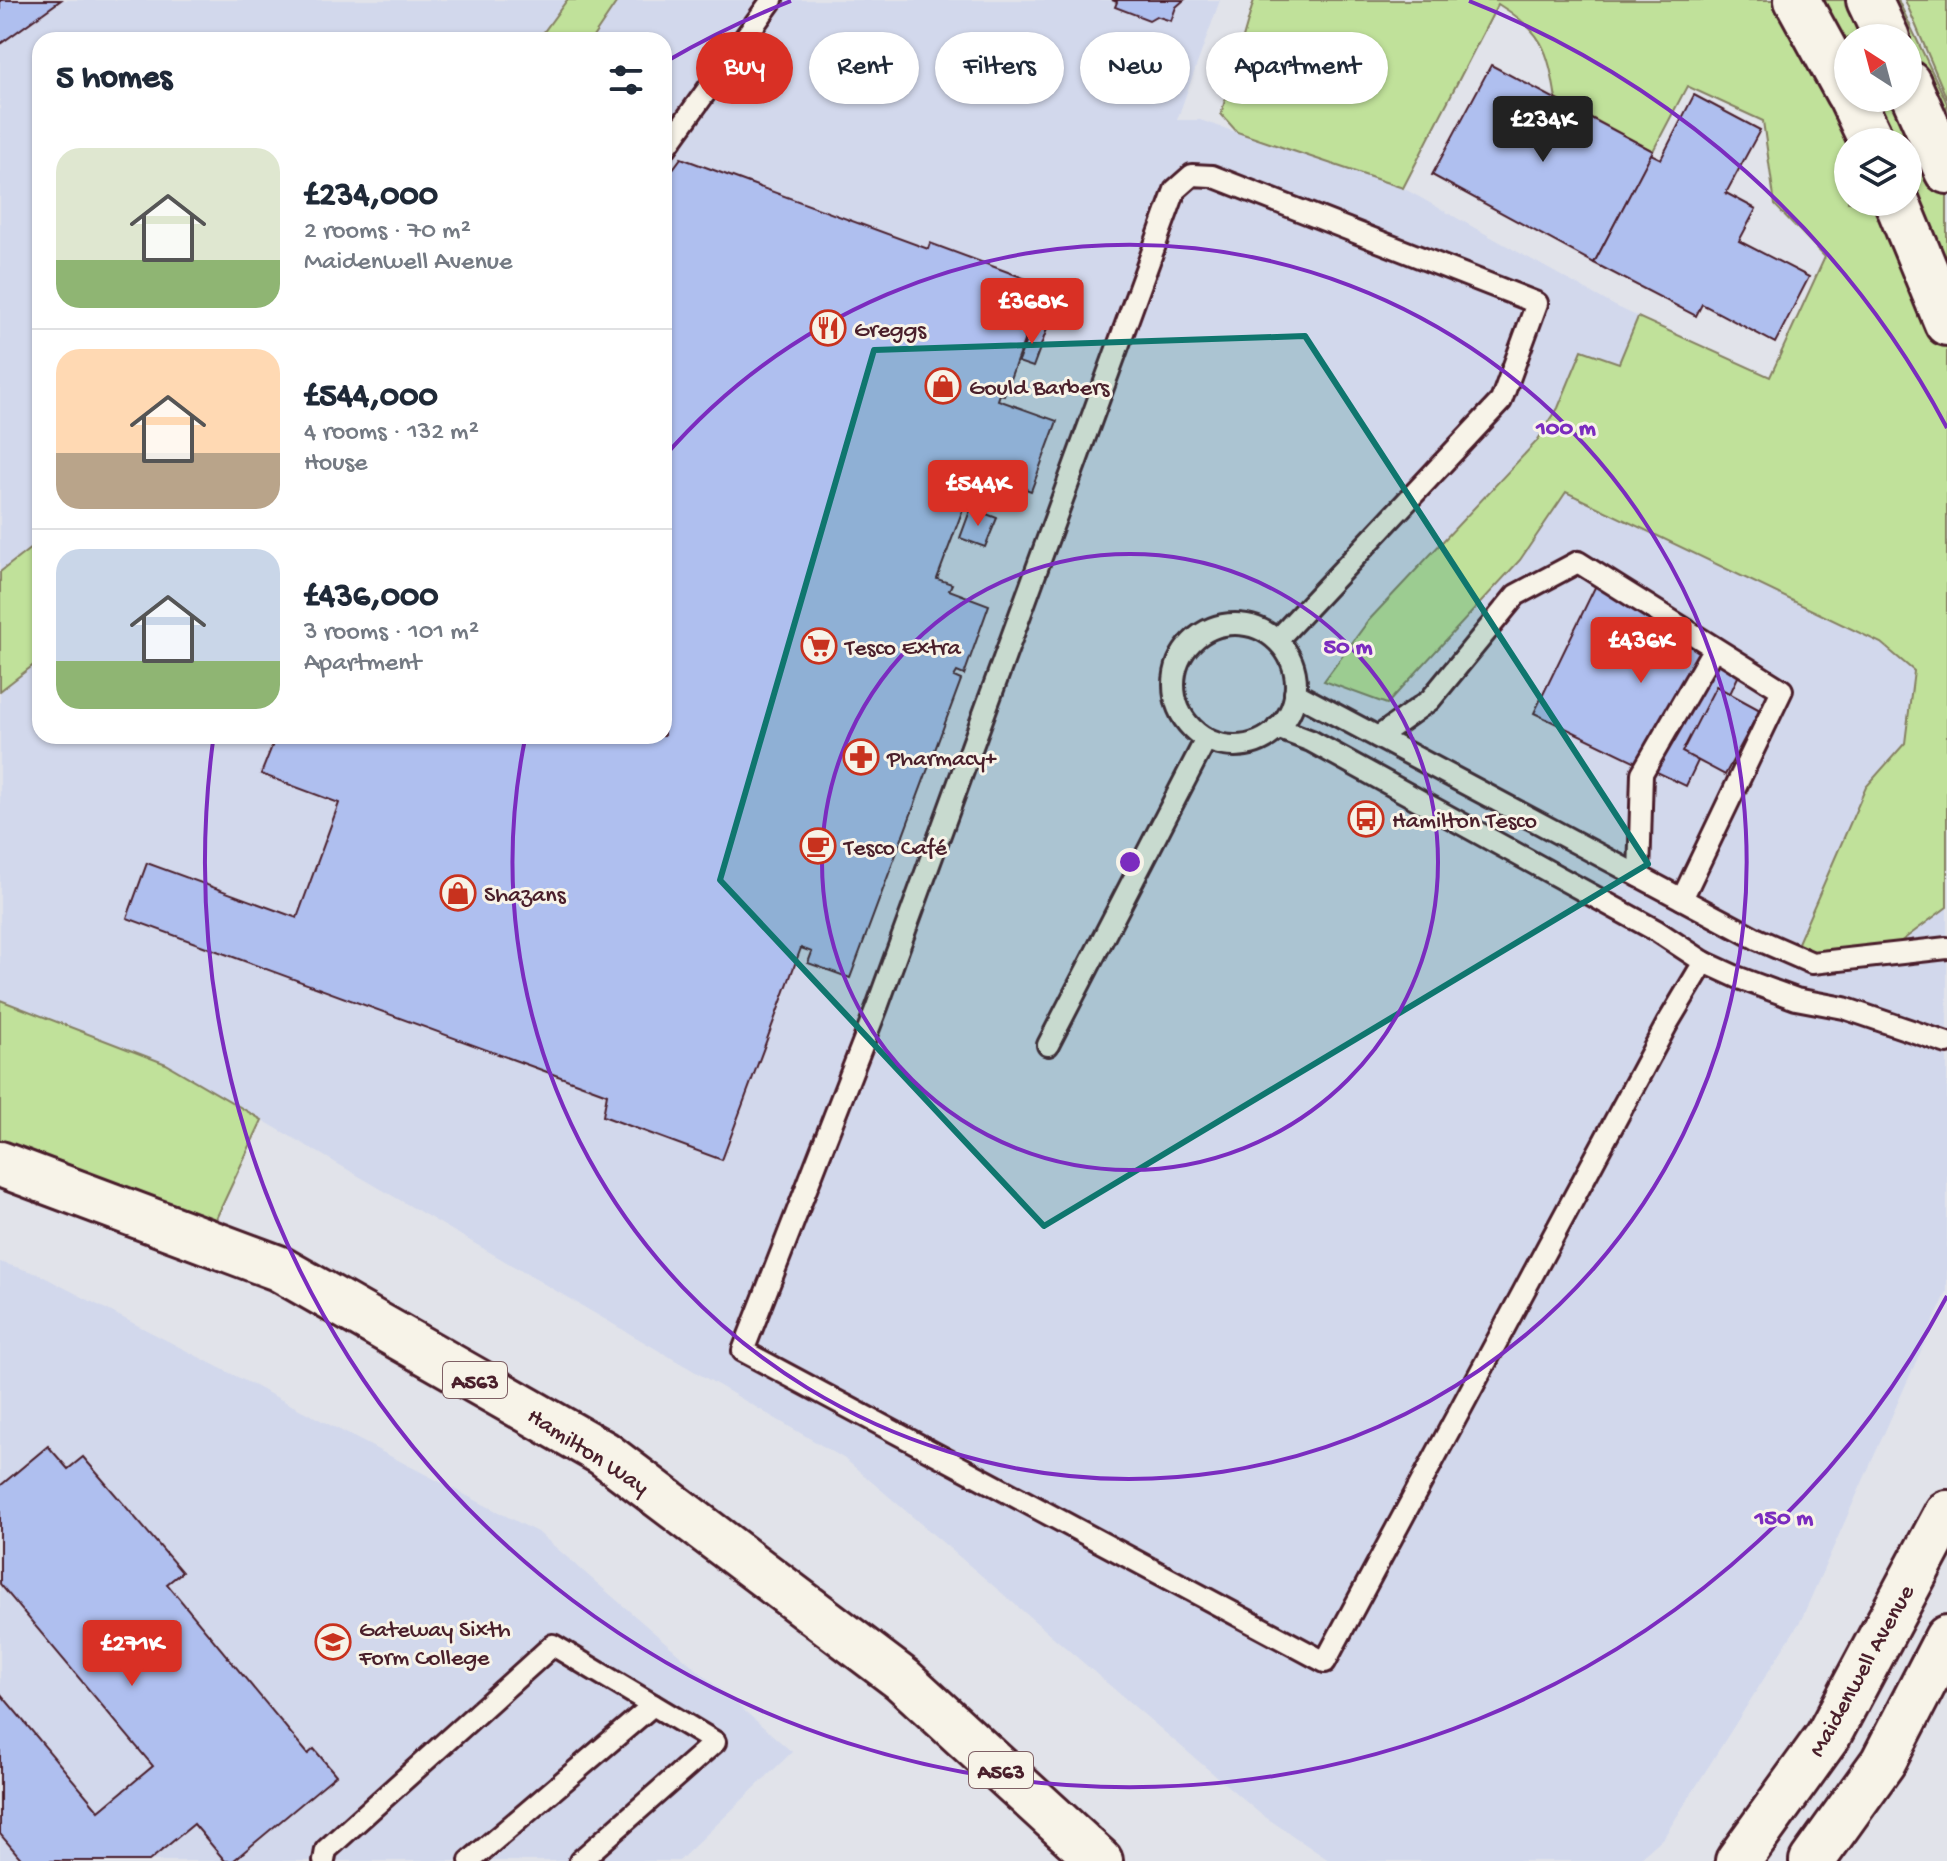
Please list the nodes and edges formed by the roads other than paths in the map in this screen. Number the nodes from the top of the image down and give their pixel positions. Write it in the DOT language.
graph roads {
  1 [pos="772,0"];
  2 [pos="1797,0"];
  3 [pos="1869,0"];
  4 [pos="1880,24"];
  5 [pos="1834,67"];
  6 [pos="1921,112"];
  7 [pos="672,139"];
  8 [pos="1947,171"];
  9 [pos="1903,216"];
  10 [pos="1947,323"];
  11 [pos="1277,640"];
  12 [pos="1714,648"];
  13 [pos="1295,693"];
  14 [pos="1277,728"];
  15 [pos="1378,737"];
  16 [pos="1206,739"];
  17 [pos="1639,876"];
  18 [pos="1682,899"];
  19 [pos="1947,948"];
  20 [pos="1704,962"];
  21 [pos="1947,1043"];
  22 [pos="1048,1045"];
  23 [pos="0,1164"];
  24 [pos="1947,1513"];
  25 [pos="1947,1638"];
  26 [pos="653,1705"];
  27 [pos="324,1861"];
  28 [pos="470,1861"];
  29 [pos="580,1861"];
  30 [pos="1100,1861"];
  31 [pos="1738,1861"];
  32 [pos="1812,1861"];
  1 -- 7 [label="lane"];
  2 -- 5 [label="main road"];
  3 -- 4 [label="main road"];
  6 -- 8 [label="main road"];
  9 -- 10 [label="main road"];
  11 -- 13 [label="lane"];
  11 -- 16 [label="lane"];
  11 -- 20 [label="lane"];
  12 -- 15 [label="lane"];
  12 -- 17 [label="lane"];
  12 -- 18 [label="lane"];
  13 -- 14 [label="lane"];
  13 -- 15 [label="lane"];
  14 -- 16 [label="lane"];
  14 -- 20 [label="lane"];
  15 -- 17 [label="lane"];
  16 -- 22 [label="lane"];
  17 -- 18 [label="lane"];
  18 -- 19 [label="lane"];
  20 -- 21 [label="lane"];
  23 -- 30 [label="main road, Hamilton Way / A563"];
  24 -- 31 [label="main road, Maidenwell Avenue"];
  25 -- 32 [label="main road"];
  26 -- 27 [label="lane"];
  26 -- 28 [label="lane"];
  26 -- 29 [label="lane"];
}
